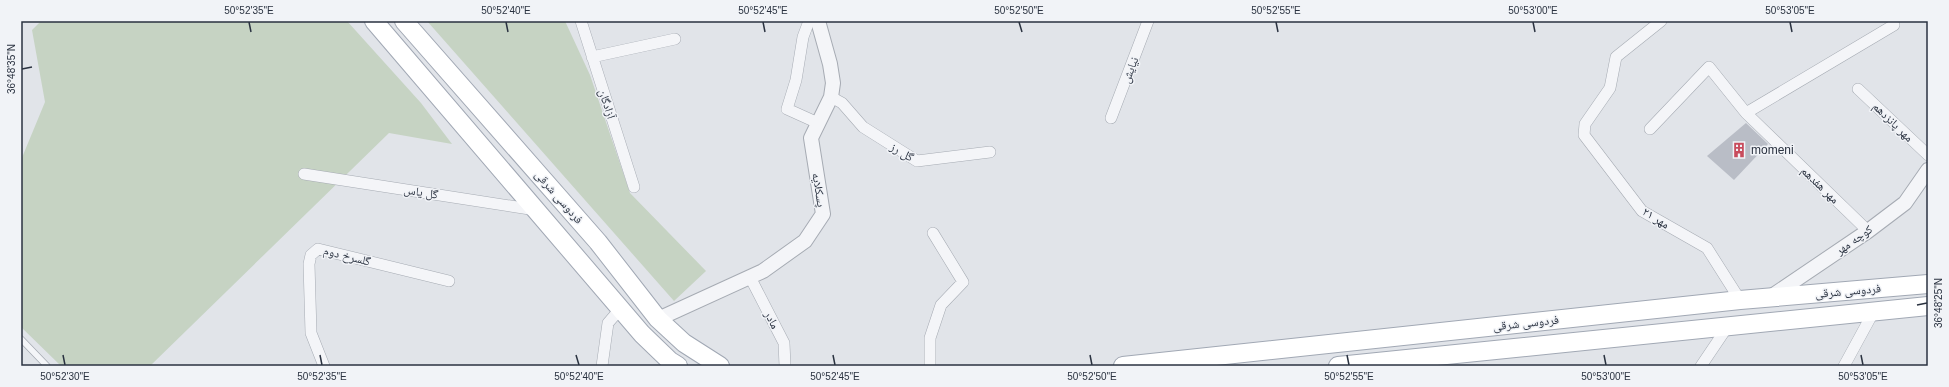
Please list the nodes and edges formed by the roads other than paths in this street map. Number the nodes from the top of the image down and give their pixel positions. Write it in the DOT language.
graph roads {
  1 [pos="374,21"];
  2 [pos="404,21"];
  3 [pos="581,21"];
  4 [pos="809,21"];
  5 [pos="818,21"];
  6 [pos="1148,21"];
  7 [pos="1662,21"];
  8 [pos="1894,25"];
  9 [pos="675,39"];
  10 [pos="424,44"];
  11 [pos="592,57"];
  12 [pos="406,58"];
  13 [pos="1858,89"];
  14 [pos="831,97"];
  15 [pos="1746,113"];
  16 [pos="1111,118"];
  17 [pos="818,123"];
  18 [pos="1650,129"];
  19 [pos="990,152"];
  20 [pos="1928,156"];
  21 [pos="1928,170"];
  22 [pos="304,174"];
  23 [pos="634,187"];
  24 [pos="537,210"];
  25 [pos="1868,231"];
  26 [pos="933,233"];
  27 [pos="750,278"];
  28 [pos="449,281"];
  29 [pos="1928,284"];
  30 [pos="1769,298"];
  31 [pos="1740,300"];
  32 [pos="1928,306"];
  33 [pos="621,308"];
  34 [pos="1874,311"];
  35 [pos="658,319"];
  36 [pos="1728,326"];
  37 [pos="21,340"];
  38 [pos="47,366"];
  39 [pos="324,366"];
  40 [pos="602,366"];
  41 [pos="678,366"];
  42 [pos="720,366"];
  43 [pos="785,366"];
  44 [pos="930,366"];
  45 [pos="1123,366"];
  46 [pos="1338,366"];
  47 [pos="1701,366"];
  48 [pos="1844,366"];
  1 -- 12 [label="main road, فردوسی شرقی"];
  2 -- 10 [label="main road, فردوسی شرقی"];
  3 -- 11 [label="street, آزادگان"];
  4 -- 17 [label="street"];
  5 -- 14 [label="street, پسکلایه"];
  6 -- 16 [label="street, نیایش"];
  7 -- 31 [label="street, مهر ۲۱"];
  8 -- 15 [label="street"];
  9 -- 11 [label="street"];
  10 -- 12 [label="main road"];
  10 -- 35 [label="main road, فردوسی شرقی"];
  11 -- 23 [label="street, آزادگان"];
  12 -- 24 [label="main road, فردوسی شرقی"];
  13 -- 20 [label="street, مهر پانزدهم"];
  14 -- 17 [label="street, پسکلایه"];
  14 -- 19 [label="street, گل رز"];
  15 -- 18 [label="street, مهر هفدهم"];
  15 -- 25 [label="street, مهر هفدهم"];
  17 -- 27 [label="street, پسکلایه"];
  21 -- 25 [label="street, کوچه مهر"];
  22 -- 24 [label="street, گل یاس"];
  24 -- 33 [label="main road, فردوسی شرقی"];
  25 -- 30 [label="street, کوچه مهر"];
  26 -- 44 [label="street"];
  27 -- 35 [label="street, پسکلایه"];
  27 -- 43 [label="street, مادر"];
  28 -- 39 [label="street, گلسرخ دوم"];
  29 -- 30 [label="main road, فردوسی شرقی"];
  30 -- 31 [label="main road, فردوسی شرقی"];
  31 -- 45 [label="main road, فردوسی شرقی"];
  32 -- 34 [label="main road, فردوسی شرقی"];
  33 -- 40 [label="street"];
  33 -- 41 [label="main road, فردوسی شرقی"];
  34 -- 36 [label="main road, فردوسی شرقی"];
  34 -- 48 [label="street"];
  35 -- 42 [label="main road, فردوسی شرقی"];
  36 -- 46 [label="main road, فردوسی شرقی"];
  36 -- 47 [label="street"];
  37 -- 38 [label="lane"];
}
